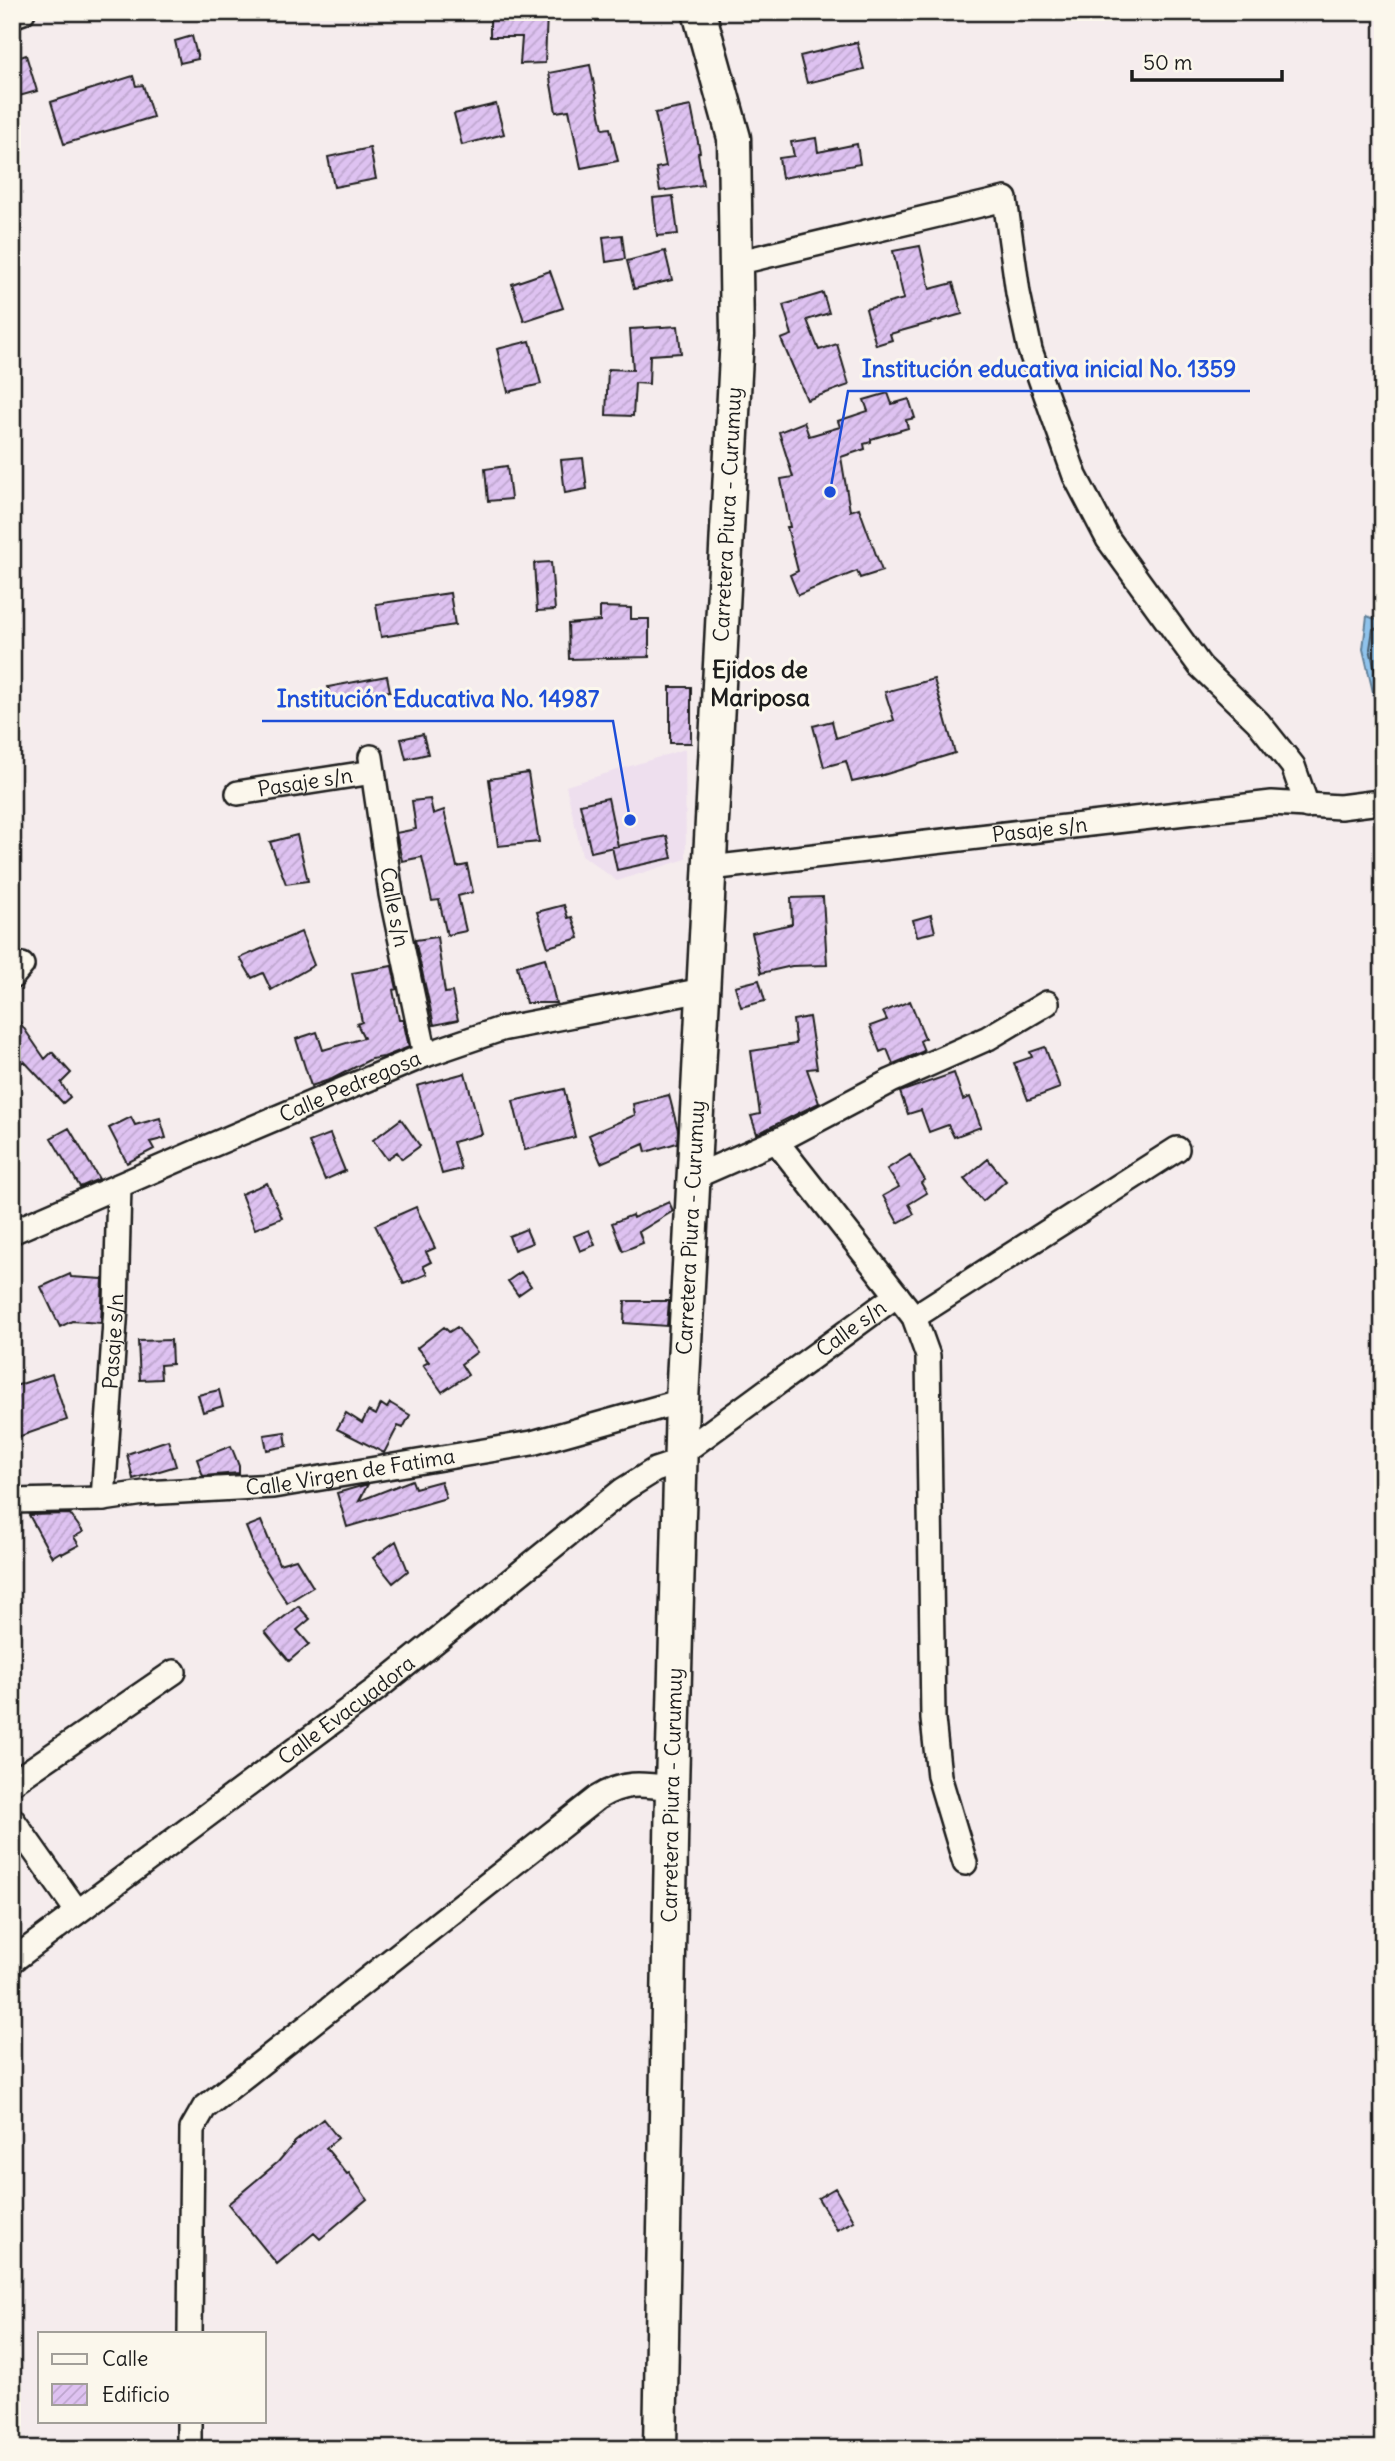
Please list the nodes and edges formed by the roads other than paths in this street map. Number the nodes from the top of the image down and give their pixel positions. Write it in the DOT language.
graph roads {
  1 [pos="23,12"];
  2 [pos="699,12"];
  3 [pos="12,16"];
  4 [pos="736,263"];
  5 [pos="372,764"];
  6 [pos="238,793"];
  7 [pos="1372,803"];
  8 [pos="1307,806"];
  9 [pos="710,868"];
  10 [pos="703,990"];
  11 [pos="1047,1003"];
  12 [pos="425,1055"];
  13 [pos="776,1141"];
  14 [pos="1177,1149"];
  15 [pos="694,1177"];
  16 [pos="119,1186"];
  17 [pos="12,1233"];
  18 [pos="897,1295"];
  19 [pos="914,1317"];
  20 [pos="682,1401"];
  21 [pos="682,1457"];
  22 [pos="103,1499"];
  23 [pos="12,1501"];
  24 [pos="174,1672"];
  25 [pos="12,1783"];
  26 [pos="672,1788"];
  27 [pos="12,1819"];
  28 [pos="965,1863"];
  29 [pos="77,1911"];
  30 [pos="12,1961"];
  31 [pos="190,2332"];
  32 [pos="189,2422"];
  33 [pos="188,2449"];
  34 [pos="660,2449"];
  1 -- 3 [label="street"];
  2 -- 4 [label="main road, Carretera Piura - Curumuy"];
  4 -- 8 [label="street"];
  4 -- 9 [label="main road, Carretera Piura - Curumuy"];
  5 -- 6 [label="street, Pasaje s/n"];
  5 -- 12 [label="street, Calle s/n"];
  7 -- 8 [label="street, Pasaje s/n"];
  8 -- 9 [label="street, Pasaje s/n"];
  9 -- 10 [label="main road, Carretera Piura - Curumuy"];
  10 -- 12 [label="street, Calle Pedregosa"];
  10 -- 15 [label="main road, Carretera Piura - Curumuy"];
  11 -- 13 [label="street"];
  12 -- 16 [label="street, Calle Pedregosa"];
  13 -- 15 [label="street"];
  13 -- 18 [label="street, Calle s/n"];
  14 -- 19 [label="street"];
  15 -- 20 [label="main road, Carretera Piura - Curumuy"];
  16 -- 17 [label="street, Calle Pedregosa"];
  16 -- 22 [label="street, Pasaje s/n"];
  18 -- 19 [label="street"];
  18 -- 21 [label="street, Calle s/n"];
  19 -- 28 [label="street"];
  20 -- 21 [label="main road, Carretera Piura - Curumuy"];
  20 -- 22 [label="street, Calle Virgen de Fatima"];
  21 -- 26 [label="main road, Carretera Piura - Curumuy"];
  21 -- 29 [label="street, Calle Evacuadora"];
  22 -- 23 [label="street, Calle Virgen de Fatima"];
  24 -- 25 [label="street"];
  26 -- 31 [label="street"];
  26 -- 34 [label="main road, Carretera Piura - Curumuy"];
  27 -- 29 [label="street"];
  29 -- 30 [label="street, Calle Evacuadora"];
  32 -- 33 [label="street"];
}
